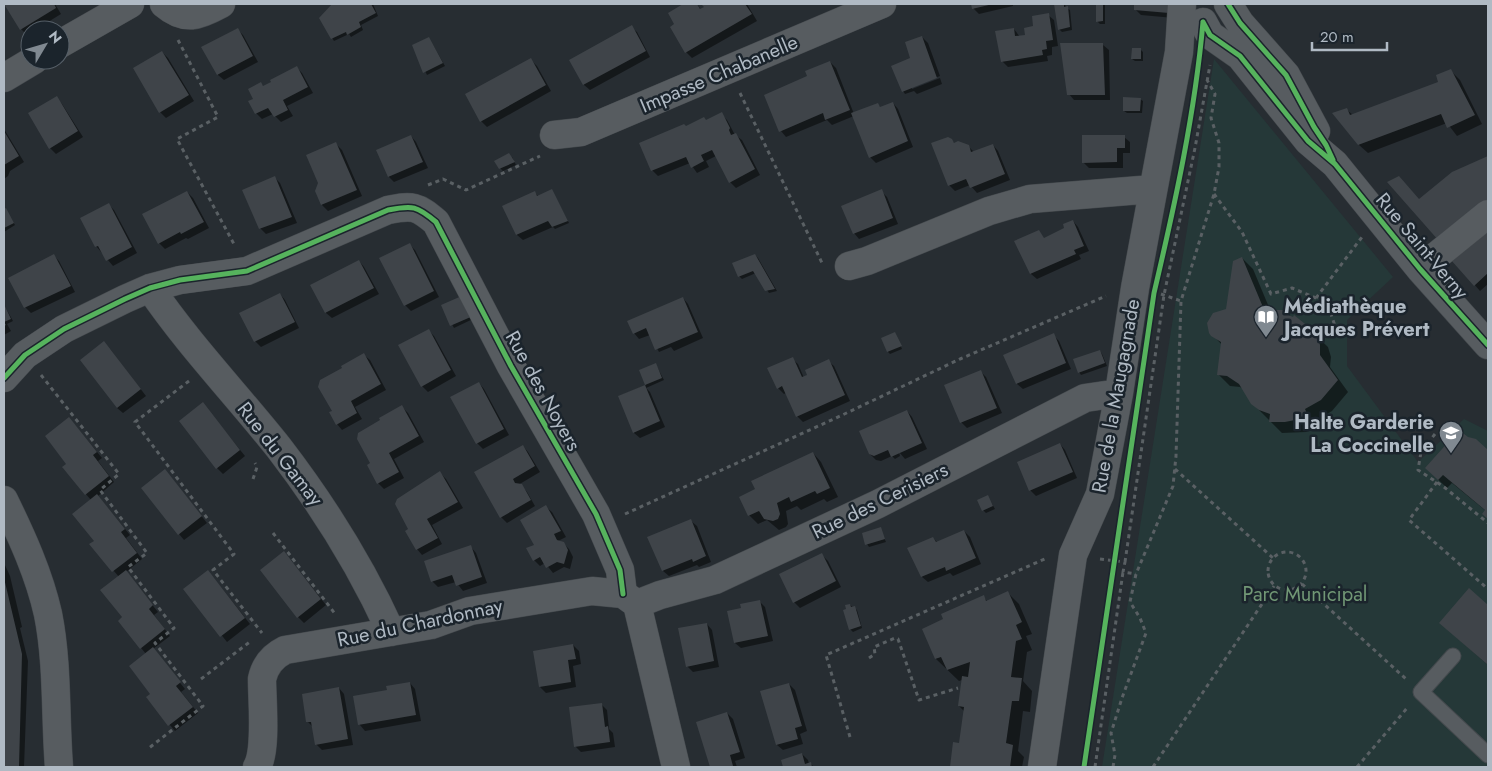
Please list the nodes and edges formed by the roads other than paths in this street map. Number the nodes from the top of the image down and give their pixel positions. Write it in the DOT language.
graph roads {
  1 [pos="130,4"];
  2 [pos="221,4"];
  3 [pos="882,4"];
  4 [pos="1228,4"];
  5 [pos="174,10"];
  6 [pos="1202,16"];
  7 [pos="70,38"];
  8 [pos="20,68"];
  9 [pos="4,78"];
  10 [pos="554,135"];
  11 [pos="1335,164"];
  12 [pos="1153,189"];
  13 [pos="1488,214"];
  14 [pos="836,266"];
  15 [pos="1420,269"];
  16 [pos="150,288"];
  17 [pos="1488,346"];
  18 [pos="4,378"];
  19 [pos="1119,393"];
  20 [pos="4,500"];
  21 [pos="630,599"];
  22 [pos="392,632"];
  23 [pos="1453,656"];
  24 [pos="1488,755"];
  25 [pos="60,767"];
  26 [pos="257,767"];
  27 [pos="676,767"];
  28 [pos="1042,767"];
  1 -- 7 [label="street"];
  2 -- 5 [label="street"];
  3 -- 10 [label="street, Impasse Chabanelle"];
  4 -- 11 [label="street, Rue Saint-Verny"];
  6 -- 11 [label="street, Rue Saint-Verny"];
  6 -- 12 [label="street, Rue de la Maugagnade"];
  8 -- 9 [label="street"];
  11 -- 15 [label="street, Rue Saint-Verny"];
  12 -- 14 [label="street"];
  12 -- 19 [label="street, Rue de la Maugagnade"];
  13 -- 15 [label="street"];
  15 -- 17 [label="street, Rue Saint-Verny"];
  16 -- 18 [label="street"];
  16 -- 21 [label="street, Rue des Noyers"];
  16 -- 22 [label="street, Rue du Gamay"];
  19 -- 21 [label="street, Rue des Cerisiers"];
  19 -- 28 [label="street, Rue de la Maugagnade"];
  20 -- 25 [label="street"];
  21 -- 22 [label="street, Rue du Chardonnay"];
  21 -- 27 [label="street, Rue des Noyers"];
  22 -- 26 [label="street, Rue du Chardonnay"];
  23 -- 24 [label="lane"];
}
